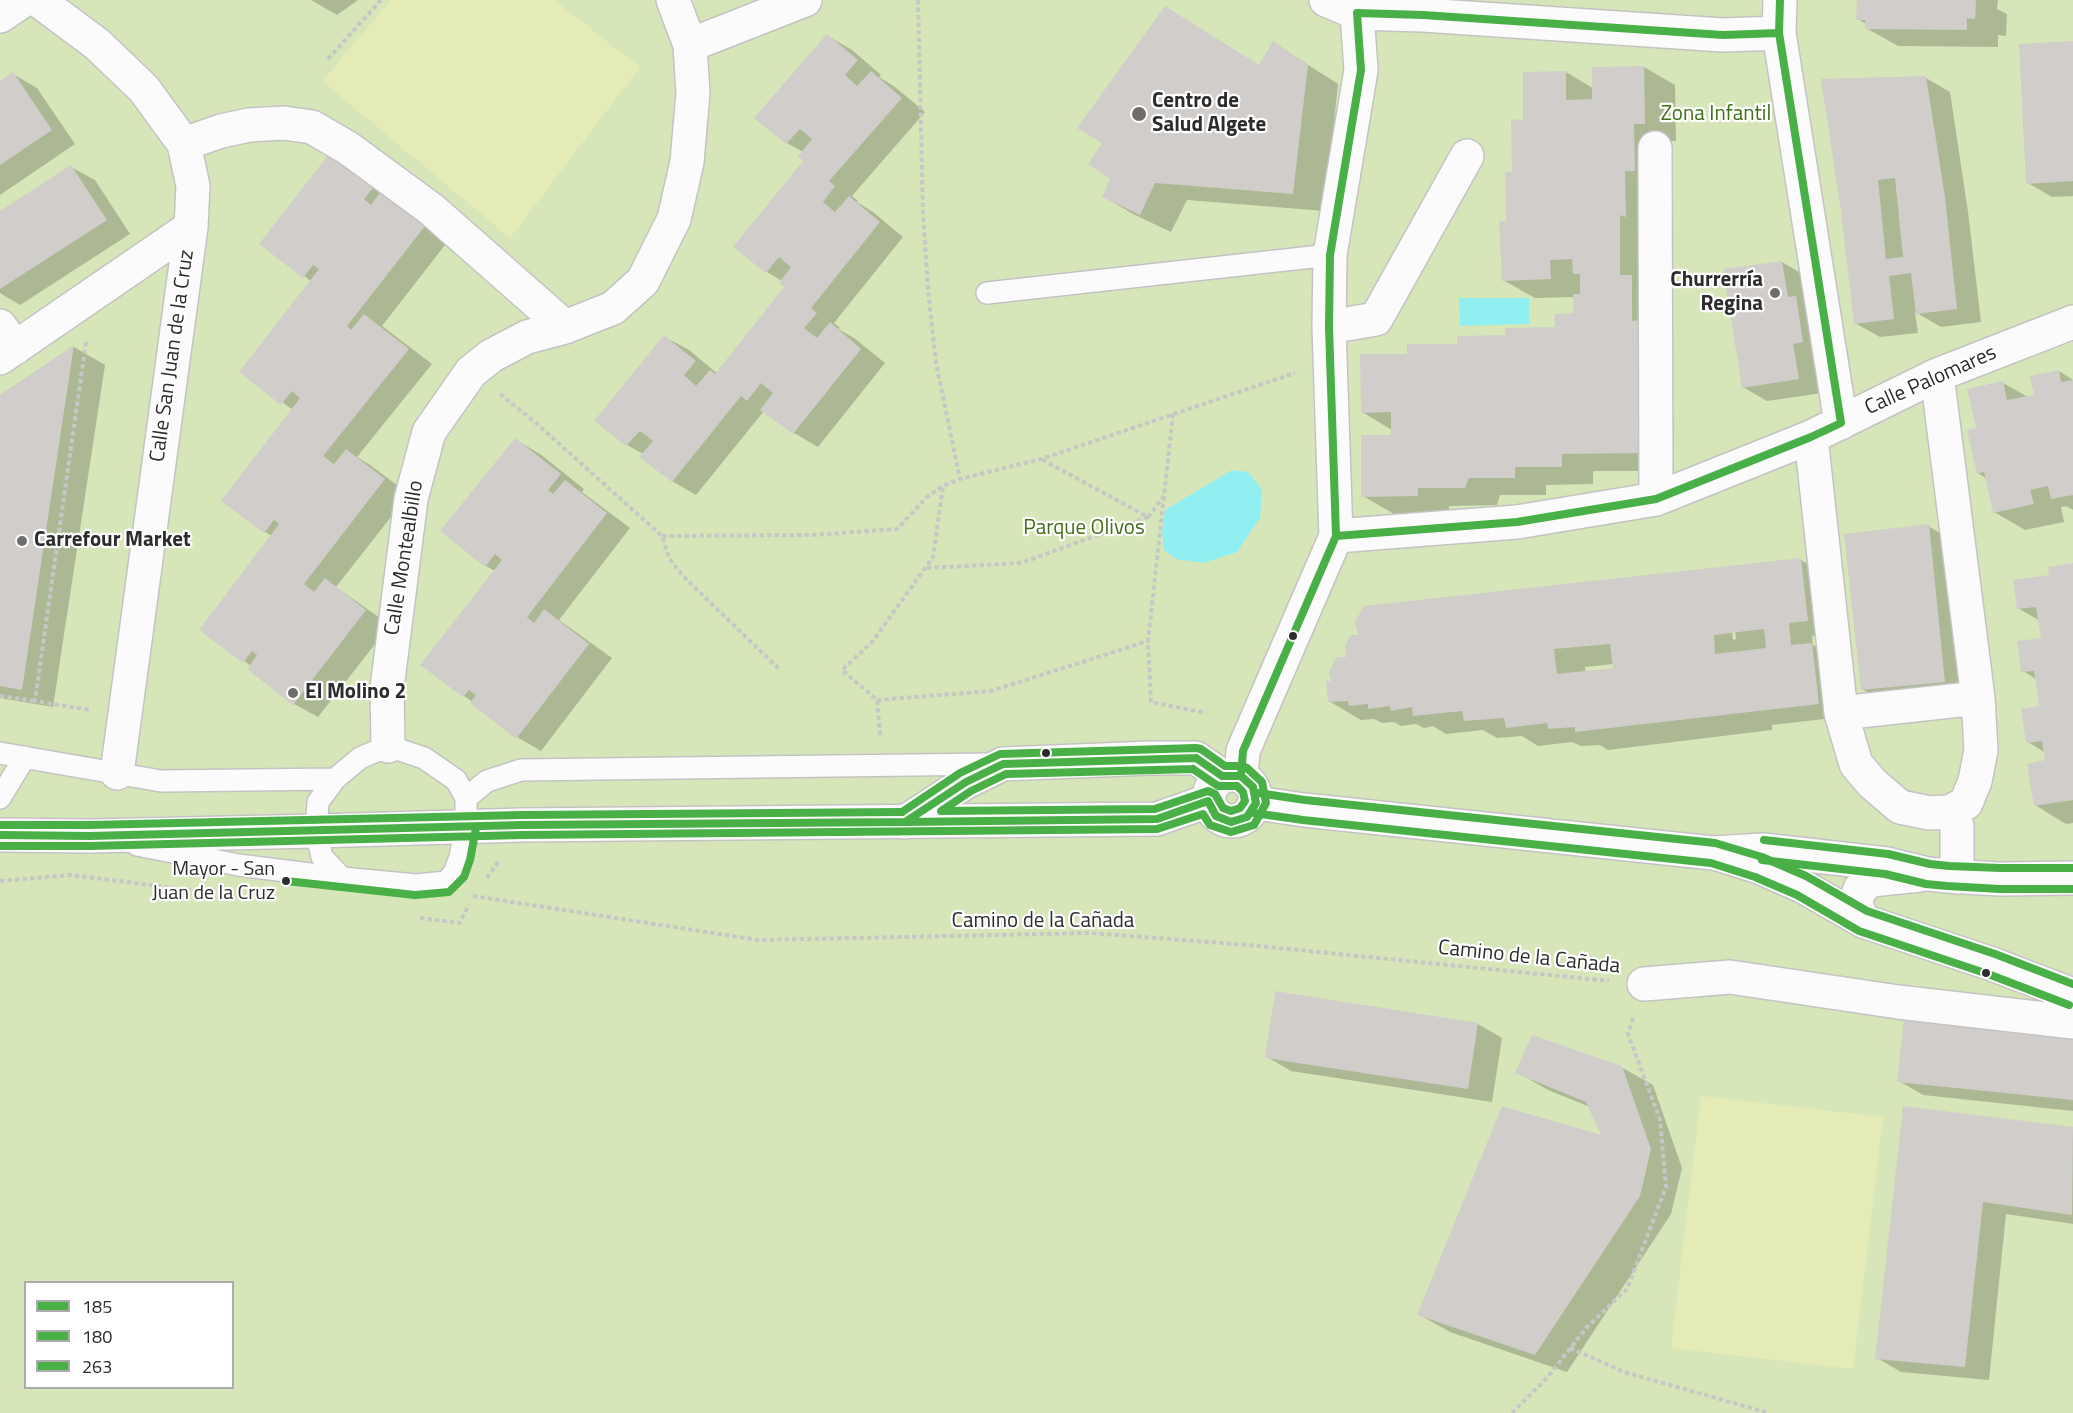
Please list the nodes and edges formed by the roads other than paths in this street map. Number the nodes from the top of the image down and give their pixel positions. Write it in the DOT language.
graph roads {
  1 [pos="24,0"];
  2 [pos="38,0"];
  3 [pos="673,0"];
  4 [pos="805,0"];
  5 [pos="1326,0"];
  6 [pos="1780,0"];
  7 [pos="1545,12"];
  8 [pos="1357,14"];
  9 [pos="0,16"];
  10 [pos="1779,33"];
  11 [pos="690,45"];
  12 [pos="183,144"];
  13 [pos="1654,148"];
  14 [pos="1467,156"];
  15 [pos="191,227"];
  16 [pos="1330,255"];
  17 [pos="987,293"];
  18 [pos="2073,322"];
  19 [pos="565,327"];
  20 [pos="1329,327"];
  21 [pos="5,344"];
  22 [pos="1937,375"];
  23 [pos="1841,423"];
  24 [pos="1811,437"];
  25 [pos="1656,499"];
  26 [pos="1336,536"];
  27 [pos="1978,699"];
  28 [pos="1841,713"];
  29 [pos="388,746"];
  30 [pos="0,753"];
  31 [pos="25,757"];
  32 [pos="1004,764"];
  33 [pos="117,773"];
  34 [pos="335,779"];
  35 [pos="1232,789"];
  36 [pos="0,798"];
  37 [pos="466,812"];
  38 [pos="1950,812"];
  39 [pos="905,822"];
  40 [pos="316,831"];
  41 [pos="0,835"];
  42 [pos="43,836"];
  43 [pos="90,836"];
  44 [pos="0,846"];
  45 [pos="1713,853"];
  46 [pos="1943,875"];
  47 [pos="342,878"];
  48 [pos="2073,878"];
  49 [pos="1863,921"];
  50 [pos="1644,984"];
  51 [pos="2073,995"];
  52 [pos="2073,1022"];
  1 -- 9 [label="street"];
  2 -- 12 [label="street, Calle San Juan de la Cruz"];
  3 -- 11 [label="street, Calle Montealbillo"];
  4 -- 11 [label="street"];
  5 -- 8 [label="street"];
  6 -- 10 [label="street"];
  7 -- 8 [label="street"];
  7 -- 10 [label="street"];
  8 -- 16 [label="street"];
  10 -- 23 [label="street"];
  11 -- 19 [label="street, Calle Montealbillo"];
  12 -- 15 [label="street, Calle San Juan de la Cruz"];
  12 -- 19 [label="street"];
  13 -- 25 [label="street"];
  14 -- 20 [label="street"];
  15 -- 21 [label="street"];
  15 -- 33 [label="street, Calle San Juan de la Cruz"];
  16 -- 17 [label="lane"];
  16 -- 20 [label="street"];
  18 -- 22 [label="street, Calle Palomares"];
  19 -- 29 [label="street, Calle Montealbillo"];
  20 -- 26 [label="street"];
  22 -- 23 [label="street, Calle Palomares"];
  22 -- 27 [label="street"];
  23 -- 24 [label="street, Calle Palomares"];
  24 -- 25 [label="street, Calle Palomares"];
  24 -- 28 [label="street"];
  25 -- 26 [label="street, Calle Palomares"];
  26 -- 35 [label="street"];
  27 -- 28 [label="street"];
  27 -- 38 [label="street"];
  28 -- 38 [label="street"];
  29 -- 34 [label="lane"];
  29 -- 37 [label="lane"];
  30 -- 31 [label="lane"];
  31 -- 33 [label="lane"];
  31 -- 36 [label="lane"];
  32 -- 35 [label="street"];
  32 -- 37 [label="lane"];
  32 -- 39 [label="street"];
  33 -- 34 [label="lane"];
  34 -- 40 [label="lane"];
  35 -- 39 [label="street"];
  35 -- 45 [label="street"];
  37 -- 39 [label="street"];
  37 -- 40 [label="street"];
  37 -- 47 [label="lane"];
  38 -- 46 [label="street"];
  40 -- 43 [label="street"];
  40 -- 47 [label="lane"];
  41 -- 42 [label="street"];
  42 -- 43 [label="street"];
  42 -- 44 [label="street"];
  43 -- 47 [label="lane"];
  45 -- 46 [label="street"];
  45 -- 49 [label="street"];
  46 -- 48 [label="street"];
  46 -- 49 [label="street"];
  49 -- 51 [label="street"];
  50 -- 52 [label="street"];
}
